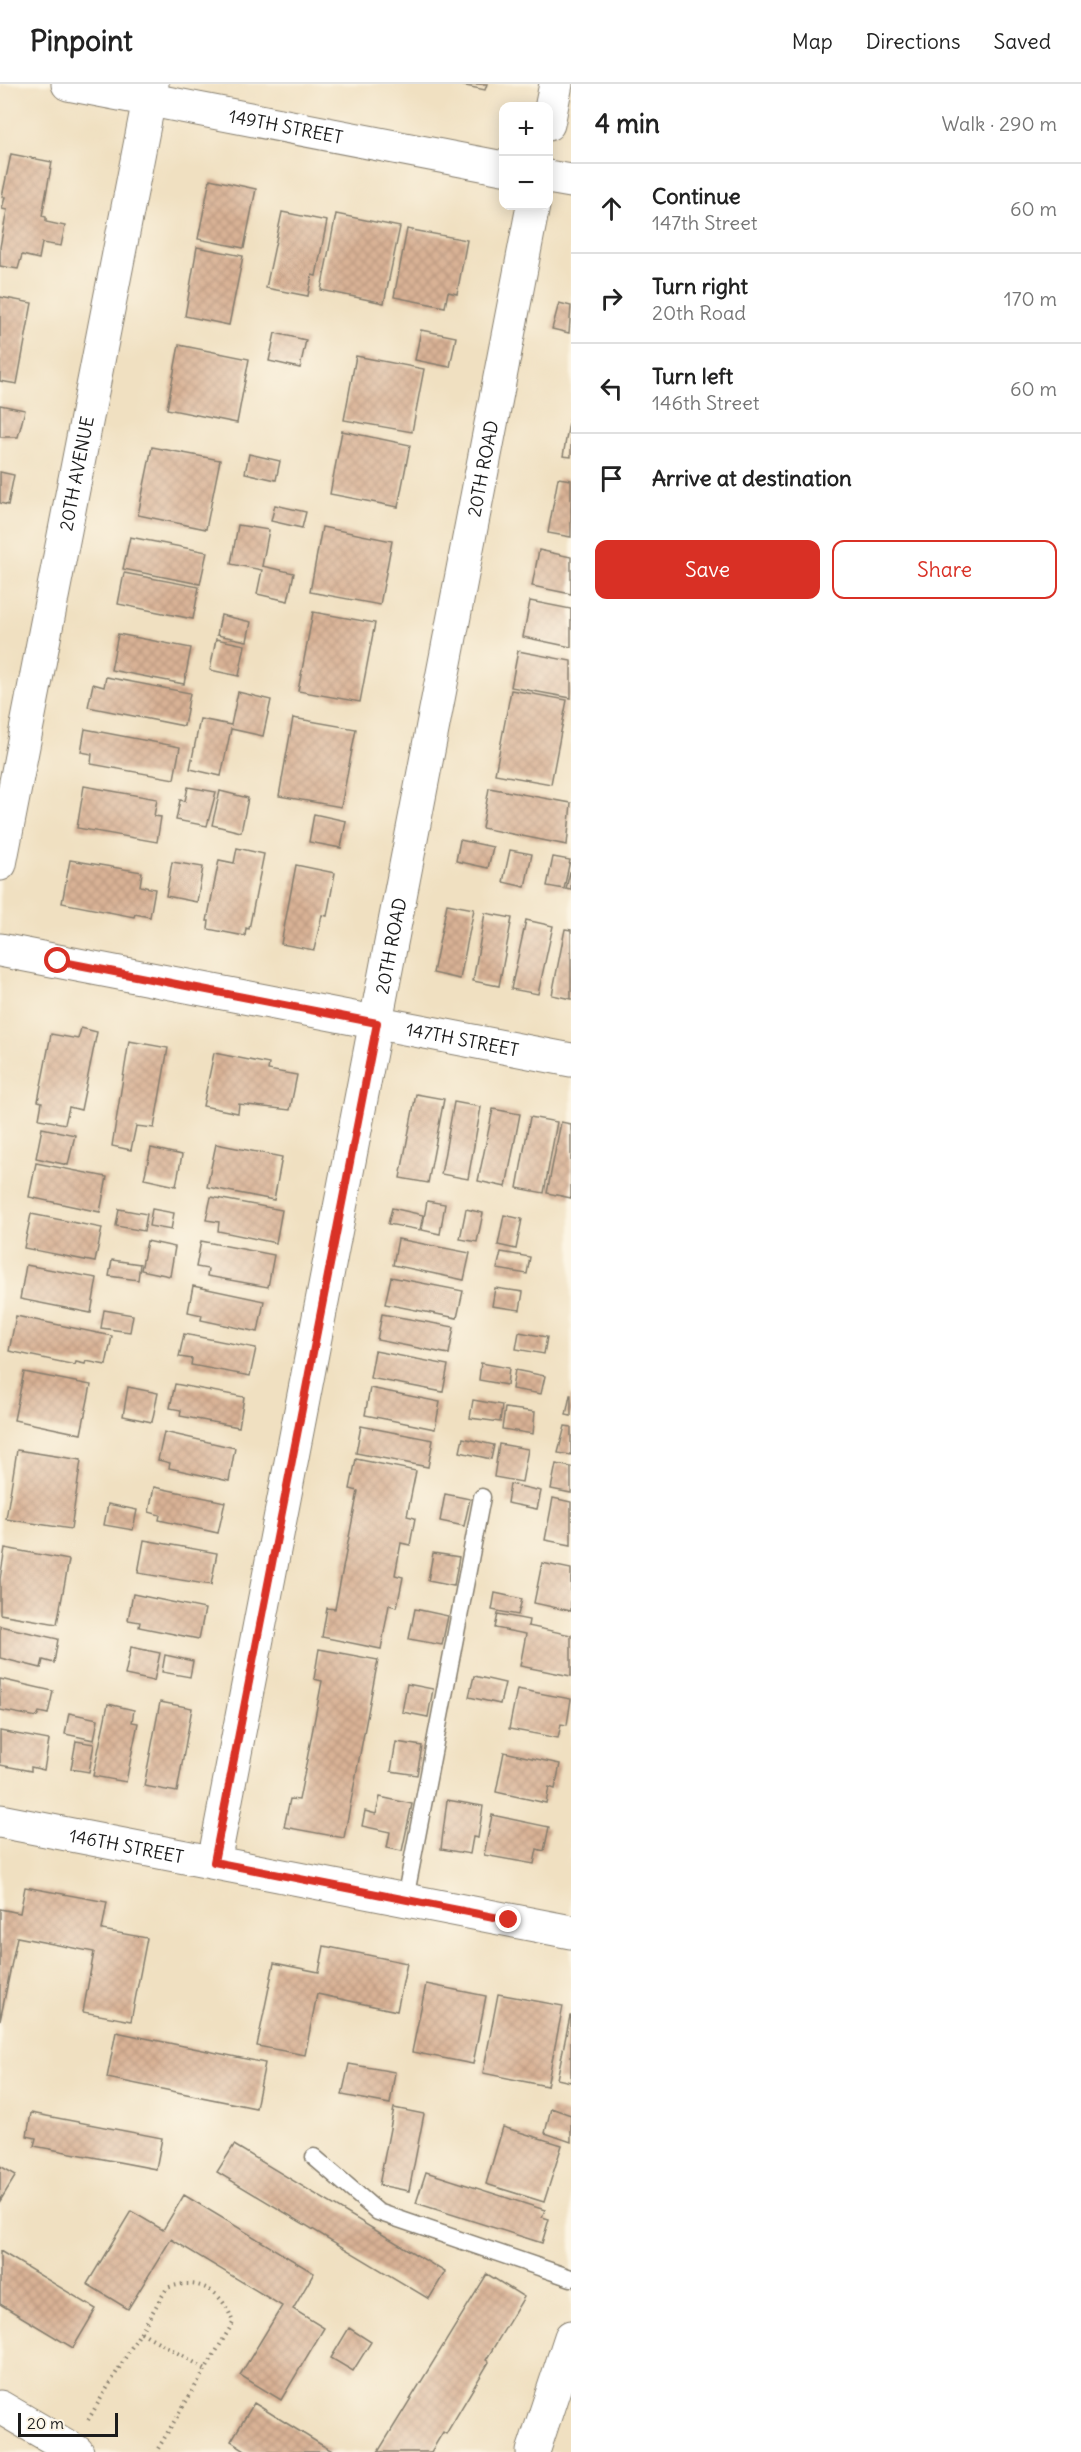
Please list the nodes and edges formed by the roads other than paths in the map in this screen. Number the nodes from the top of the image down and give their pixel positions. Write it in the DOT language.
graph roads {
  1 [pos="68,84"];
  2 [pos="556,84"];
  3 [pos="150,92"];
  4 [pos="553,102"];
  5 [pos="499,167"];
  6 [pos="553,178"];
  7 [pos="571,181"];
  8 [pos="532,210"];
  9 [pos="0,864"];
  10 [pos="0,950"];
  11 [pos="377,1023"];
  12 [pos="571,1060"];
  13 [pos="483,1497"];
  14 [pos="0,1821"];
  15 [pos="214,1862"];
  16 [pos="405,1899"];
  17 [pos="571,1932"];
  18 [pos="314,2157"];
  19 [pos="571,2278"];
  20 [pos="571,2337"];
  21 [pos="0,2407"];
  22 [pos="73,2443"];
  23 [pos="533,2452"];
  1 -- 3 [label="street, 149TH STREET"];
  2 -- 4 [label="street"];
  3 -- 5 [label="street, 149TH STREET"];
  3 -- 9 [label="street, 20TH AVENUE"];
  6 -- 7 [label="street"];
  8 -- 11 [label="street, 20TH ROAD"];
  10 -- 11 [label="street, 147TH STREET"];
  11 -- 12 [label="street, 147TH STREET"];
  11 -- 15 [label="street, 20TH ROAD"];
  13 -- 16 [label="lane"];
  14 -- 15 [label="street, 146TH STREET"];
  15 -- 16 [label="street, 146TH STREET"];
  16 -- 17 [label="street, 146TH STREET"];
  18 -- 19 [label="lane"];
  20 -- 23 [label="street"];
  21 -- 22 [label="street"];
}
